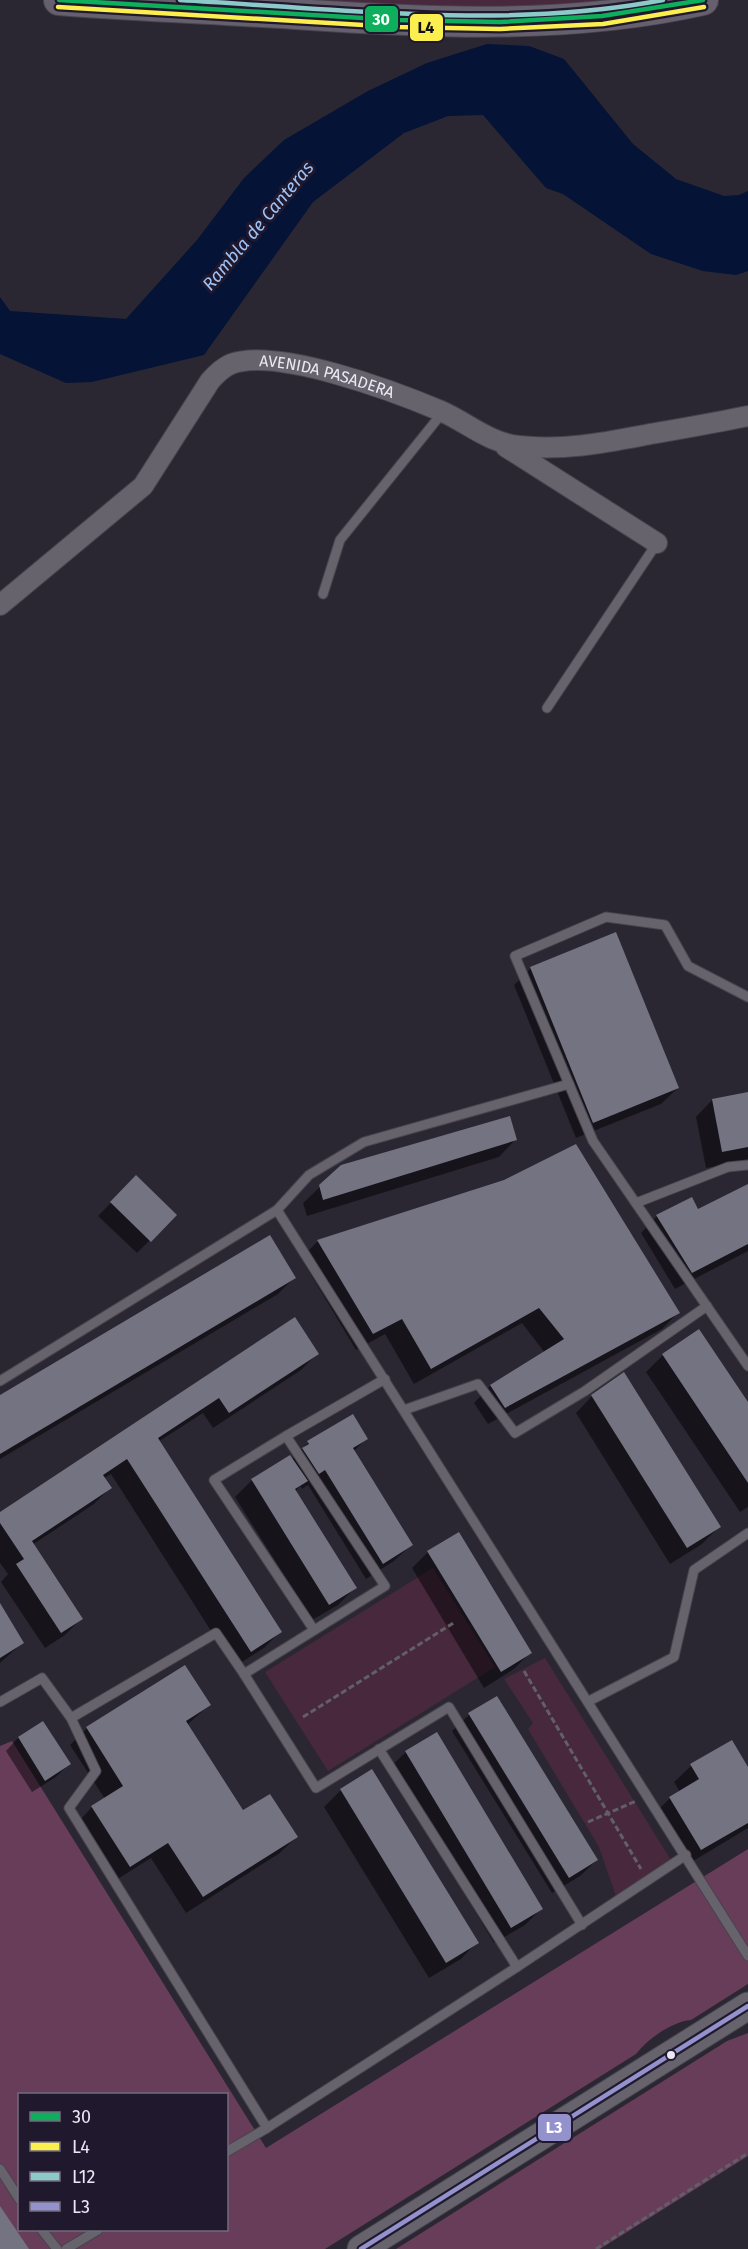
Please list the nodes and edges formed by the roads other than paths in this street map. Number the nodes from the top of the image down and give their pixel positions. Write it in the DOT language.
graph roads {
  1 [pos="59,0"];
  2 [pos="703,0"];
  3 [pos="139,3"];
  4 [pos="443,412"];
  5 [pos="748,416"];
  6 [pos="498,442"];
  7 [pos="657,543"];
  8 [pos="323,594"];
  9 [pos="0,605"];
  10 [pos="547,708"];
  11 [pos="748,997"];
  12 [pos="569,1084"];
  13 [pos="748,1165"];
  14 [pos="636,1203"];
  15 [pos="277,1210"];
  16 [pos="707,1306"];
  17 [pos="748,1366"];
  18 [pos="385,1379"];
  19 [pos="0,1381"];
  20 [pos="404,1410"];
  21 [pos="286,1436"];
  22 [pos="748,1533"];
  23 [pos="314,1629"];
  24 [pos="244,1674"];
  25 [pos="589,1701"];
  26 [pos="0,1702"];
  27 [pos="71,1718"];
  28 [pos="380,1749"];
  29 [pos="686,1855"];
  30 [pos="582,1925"];
  31 [pos="748,1956"];
  32 [pos="517,1967"];
  33 [pos="748,2006"];
  34 [pos="267,2128"];
  35 [pos="228,2151"];
  36 [pos="0,2169"];
  37 [pos="18,2197"];
  38 [pos="44,2231"];
  39 [pos="95,2231"];
  40 [pos="57,2249"];
  41 [pos="66,2249"];
  42 [pos="361,2249"];
  1 -- 3 [label="main road"];
  2 -- 3 [label="main road"];
  4 -- 6 [label="street, AVENIDA PASADERA"];
  4 -- 8 [label="lane"];
  4 -- 9 [label="street, AVENIDA PASADERA"];
  5 -- 6 [label="street, AVENIDA PASADERA"];
  6 -- 7 [label="street"];
  7 -- 10 [label="lane"];
  11 -- 12 [label="lane"];
  12 -- 14 [label="lane"];
  12 -- 15 [label="lane"];
  13 -- 14 [label="lane"];
  14 -- 16 [label="lane"];
  15 -- 18 [label="lane"];
  15 -- 19 [label="lane"];
  16 -- 17 [label="lane"];
  16 -- 20 [label="lane"];
  18 -- 20 [label="lane"];
  18 -- 21 [label="lane"];
  20 -- 25 [label="lane"];
  21 -- 23 [label="lane"];
  21 -- 23 [label="lane"];
  22 -- 25 [label="lane"];
  23 -- 24 [label="lane"];
  24 -- 27 [label="lane"];
  24 -- 28 [label="lane"];
  25 -- 29 [label="lane"];
  26 -- 27 [label="lane"];
  27 -- 34 [label="lane"];
  28 -- 30 [label="lane"];
  28 -- 32 [label="lane"];
  29 -- 30 [label="lane"];
  29 -- 31 [label="lane"];
  30 -- 32 [label="lane"];
  32 -- 34 [label="lane"];
  33 -- 42 [label="main road"];
  34 -- 35 [label="lane"];
  36 -- 37 [label="lane"];
  38 -- 40 [label="lane"];
  39 -- 41 [label="lane"];
}
